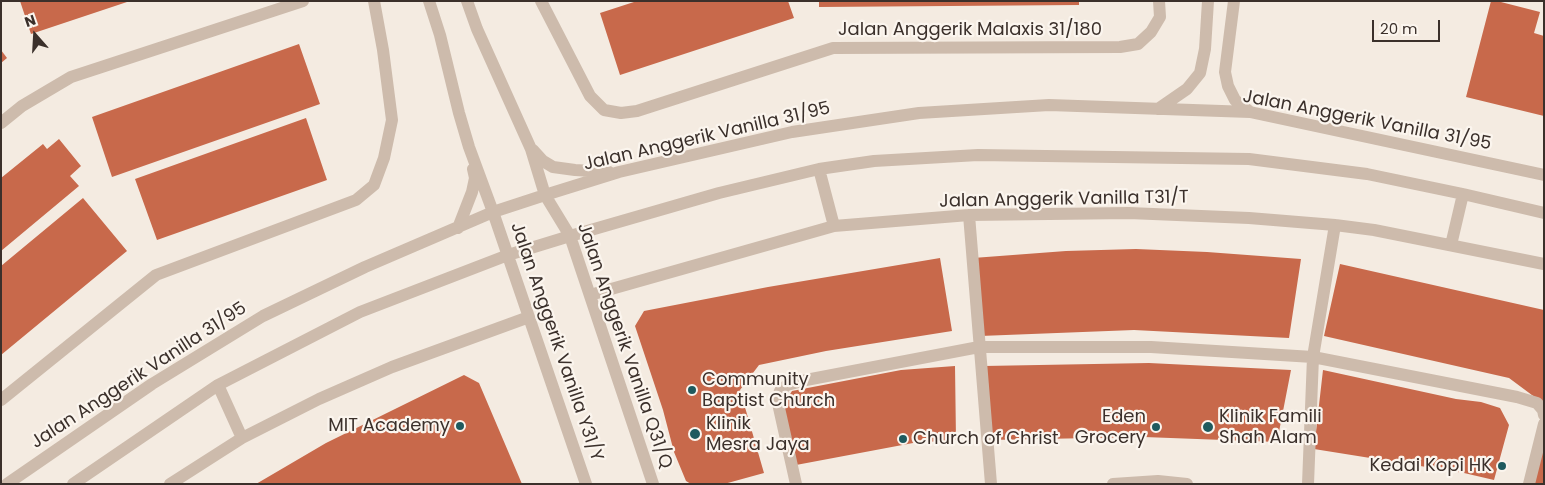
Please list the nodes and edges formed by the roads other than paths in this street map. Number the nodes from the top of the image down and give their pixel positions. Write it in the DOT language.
graph roads {
  1 [pos="303,1"];
  2 [pos="374,1"];
  3 [pos="429,1"];
  4 [pos="467,1"];
  5 [pos="541,1"];
  6 [pos="1159,1"];
  7 [pos="1208,1"];
  8 [pos="1234,1"];
  9 [pos="1158,109"];
  10 [pos="1250,112"];
  11 [pos="1,123"];
  12 [pos="469,148"];
  13 [pos="532,149"];
  14 [pos="818,169"];
  15 [pos="619,172"];
  16 [pos="1544,175"];
  17 [pos="545,194"];
  18 [pos="1463,194"];
  19 [pos="493,212"];
  20 [pos="1544,213"];
  21 [pos="969,215"];
  22 [pos="1335,225"];
  23 [pos="834,226"];
  24 [pos="458,228"];
  25 [pos="570,236"];
  26 [pos="1451,245"];
  27 [pos="508,256"];
  28 [pos="1544,264"];
  29 [pos="590,295"];
  30 [pos="529,316"];
  31 [pos="980,347"];
  32 [pos="1313,357"];
  33 [pos="218,385"];
  34 [pos="1,400"];
  35 [pos="1544,416"];
  36 [pos="1544,424"];
  37 [pos="242,438"];
  38 [pos="7,484"];
  39 [pos="72,484"];
  40 [pos="170,484"];
  41 [pos="586,484"];
  42 [pos="654,484"];
  43 [pos="796,484"];
  44 [pos="991,484"];
  45 [pos="1113,484"];
  46 [pos="1187,484"];
  47 [pos="1308,484"];
  48 [pos="1529,484"];
  1 -- 11 [label="street"];
  2 -- 34 [label="street"];
  3 -- 12 [label="street"];
  4 -- 13 [label="street, Jalan Anggerik Vanilla Q31/Q"];
  5 -- 6 [label="street, Jalan Anggerik Malaxis 31/180"];
  7 -- 9 [label="street"];
  8 -- 10 [label="street"];
  9 -- 10 [label="street, Jalan Anggerik Vanilla 31/95"];
  9 -- 15 [label="street, Jalan Anggerik Vanilla 31/95"];
  10 -- 16 [label="street, Jalan Anggerik Vanilla 31/95"];
  12 -- 19 [label="street, Jalan Anggerik Vanilla Y31/Y"];
  12 -- 24 [label="street"];
  13 -- 15 [label="street"];
  13 -- 17 [label="street, Jalan Anggerik Vanilla Q31/Q"];
  14 -- 18 [label="street"];
  14 -- 23 [label="street"];
  14 -- 25 [label="street"];
  15 -- 17 [label="street, Jalan Anggerik Vanilla 31/95"];
  17 -- 19 [label="street, Jalan Anggerik Vanilla 31/95"];
  17 -- 25 [label="street, Jalan Anggerik Vanilla Q31/Q"];
  18 -- 20 [label="street"];
  18 -- 26 [label="street"];
  19 -- 24 [label="street, Jalan Anggerik Vanilla 31/95"];
  19 -- 27 [label="street, Jalan Anggerik Vanilla Y31/Y"];
  21 -- 22 [label="street, Jalan Anggerik Vanilla T31/T"];
  21 -- 23 [label="street, Jalan Anggerik Vanilla T31/T"];
  21 -- 31 [label="street"];
  22 -- 26 [label="street, Jalan Anggerik Vanilla T31/T"];
  22 -- 32 [label="street"];
  23 -- 29 [label="street, Jalan Anggerik Vanilla T31/T"];
  24 -- 38 [label="street, Jalan Anggerik Vanilla 31/95"];
  25 -- 27 [label="street"];
  25 -- 29 [label="street, Jalan Anggerik Vanilla Q31/Q"];
  26 -- 28 [label="street, Jalan Anggerik Vanilla T31/T"];
  27 -- 30 [label="street, Jalan Anggerik Vanilla Y31/Y"];
  27 -- 33 [label="street"];
  29 -- 42 [label="street, Jalan Anggerik Vanilla Q31/Q"];
  30 -- 37 [label="street"];
  30 -- 41 [label="street, Jalan Anggerik Vanilla Y31/Y"];
  31 -- 32 [label="street"];
  31 -- 43 [label="street"];
  31 -- 44 [label="street"];
  32 -- 35 [label="street"];
  32 -- 47 [label="street"];
  33 -- 37 [label="street"];
  33 -- 39 [label="street"];
  36 -- 48 [label="street"];
  37 -- 40 [label="street"];
  45 -- 46 [label="street"];
}
